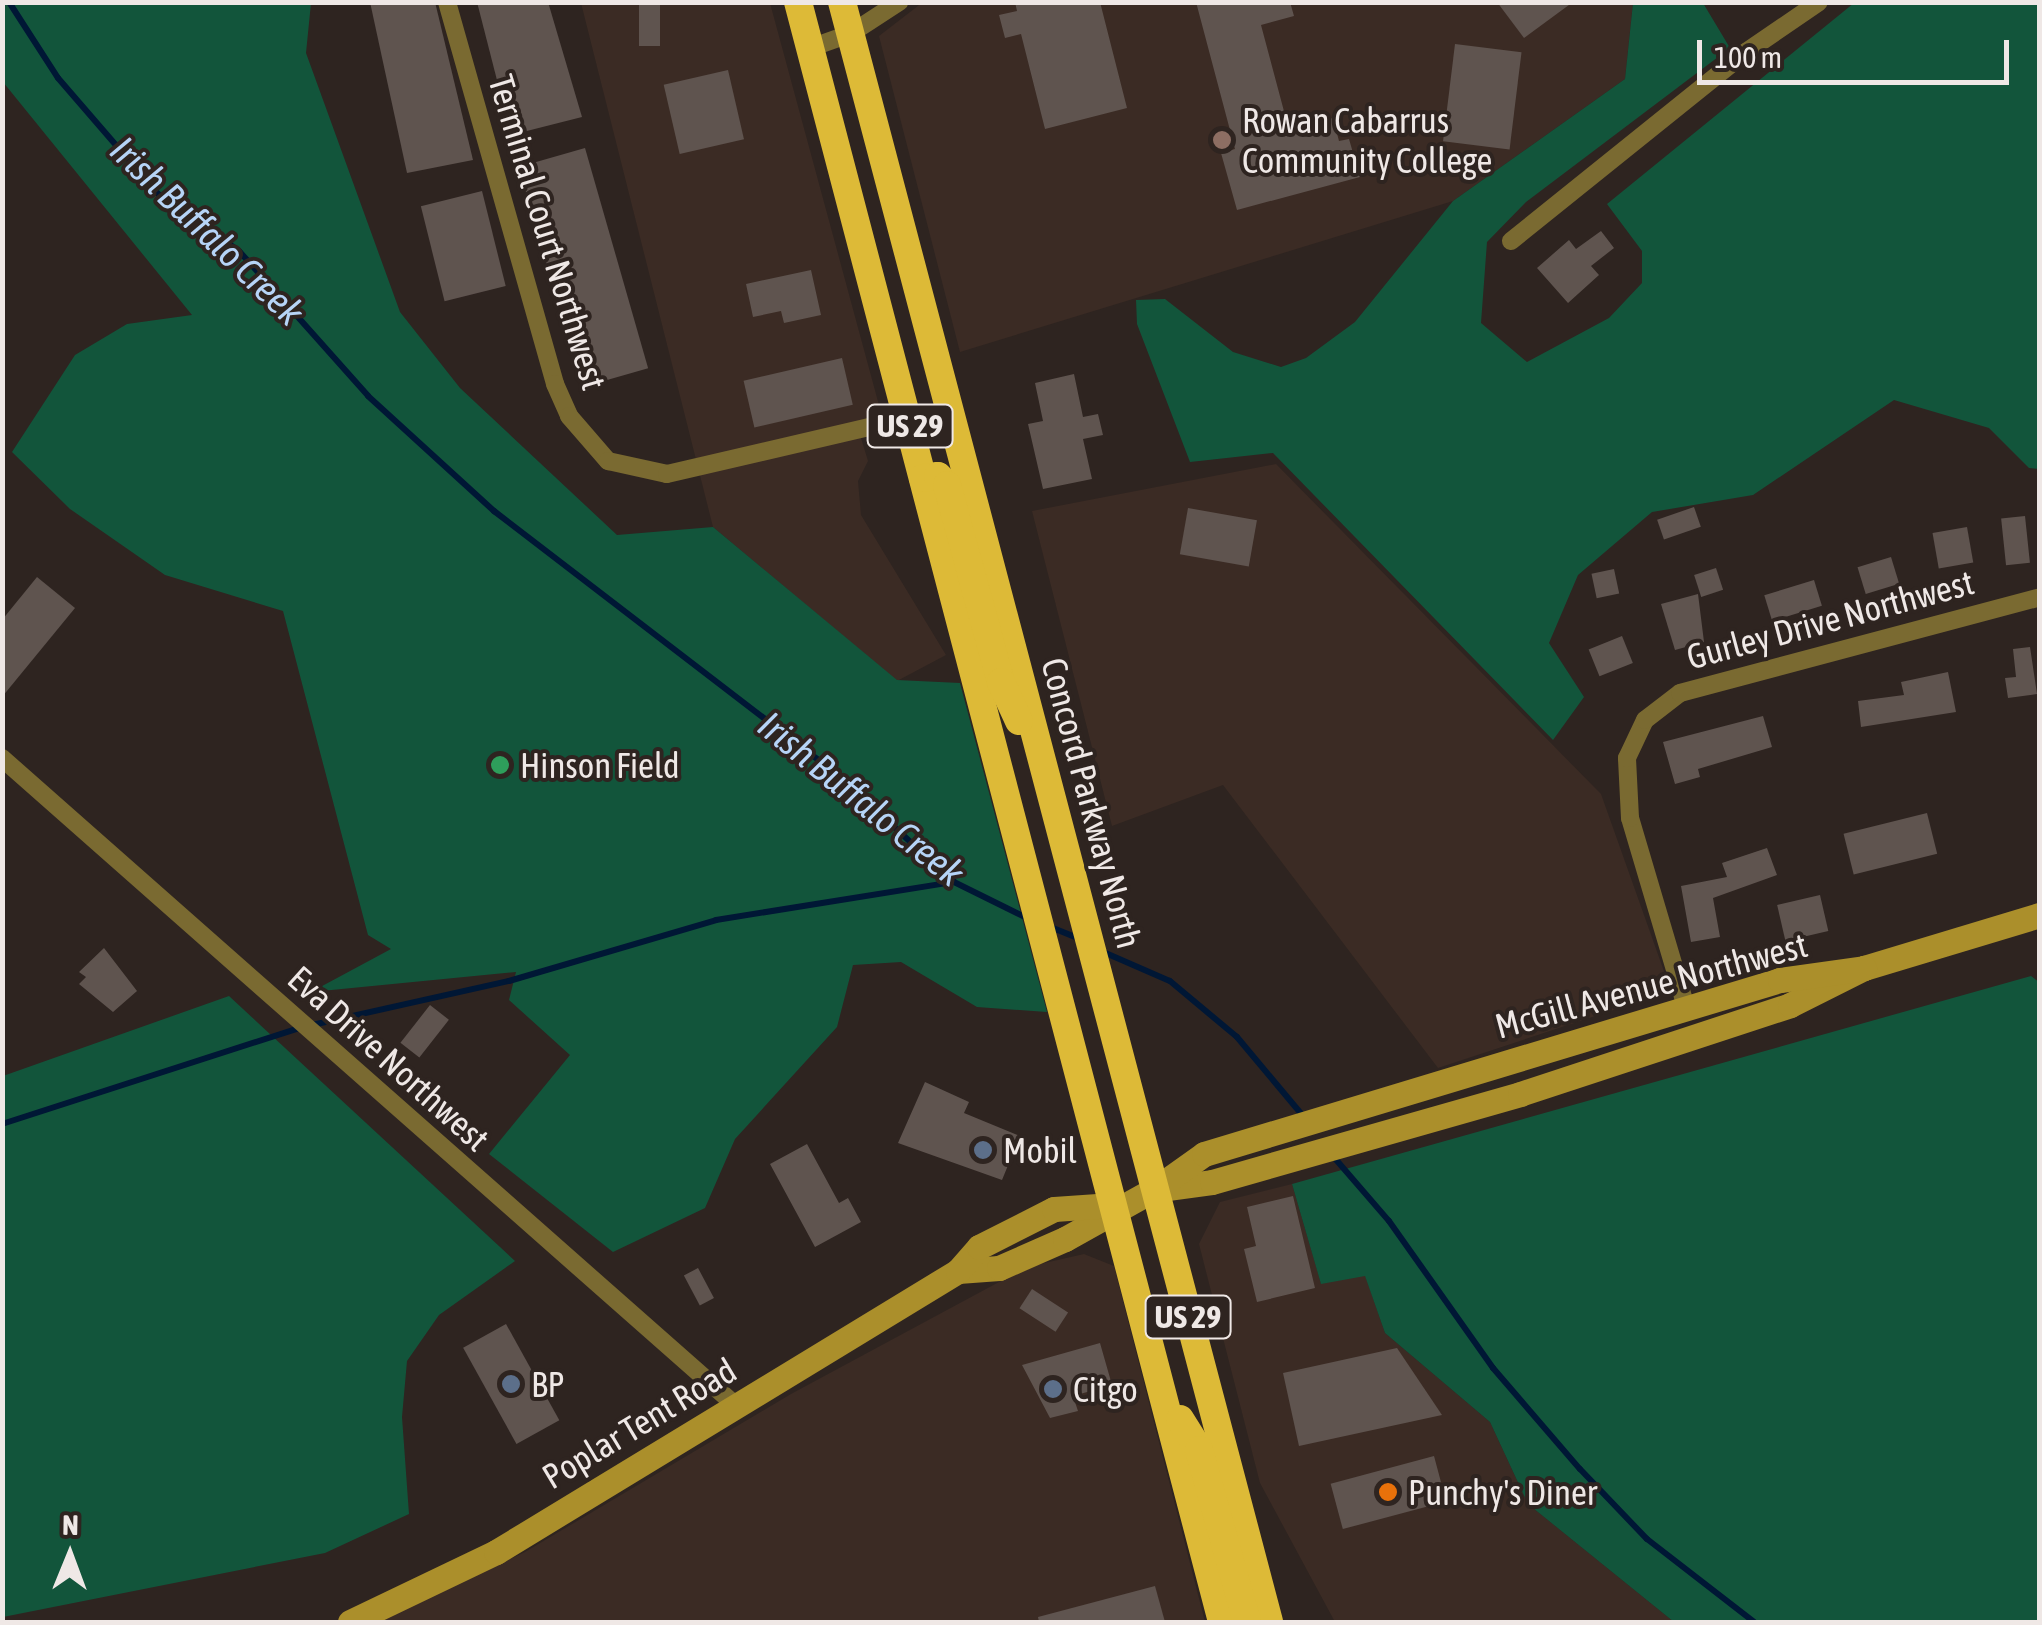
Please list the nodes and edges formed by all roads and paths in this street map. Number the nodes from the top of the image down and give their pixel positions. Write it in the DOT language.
graph roads {
  1 [pos="447,2"];
  2 [pos="798,2"];
  3 [pos="842,2"];
  4 [pos="899,2"];
  5 [pos="1819,2"];
  6 [pos="850,34"];
  7 [pos="810,48"];
  8 [pos="1512,241"];
  9 [pos="908,418"];
  10 [pos="923,478"];
  11 [pos="2040,597"];
  12 [pos="2,758"];
  13 [pos="1048,782"];
  14 [pos="2040,915"];
  15 [pos="1864,968"];
  16 [pos="1686,1007"];
  17 [pos="1640,1020"];
  18 [pos="1449,1111"];
  19 [pos="1155,1190"];
  20 [pos="1117,1205"];
  21 [pos="1164,1392"];
  22 [pos="734,1404"];
  23 [pos="350,1622"];
  24 [pos="1222,1622"];
  25 [pos="1247,1622"];
  26 [pos="1269,1622"];
  1 -- 9 [label="street, Terminal Court Northwest"];
  2 -- 7 [label="highway, US 29"];
  3 -- 6 [label="highway, Concord Parkway North / US 29"];
  4 -- 6 [label="street"];
  5 -- 8 [label="street"];
  6 -- 7 [label="street"];
  6 -- 13 [label="highway, Concord Parkway North / US 29"];
  7 -- 9 [label="highway, US 29"];
  9 -- 10 [label="highway, US 29"];
  10 -- 13 [label="highway"];
  10 -- 20 [label="highway, US 29"];
  11 -- 16 [label="street, Gurley Drive Northwest"];
  12 -- 22 [label="street, Eva Drive Northwest"];
  13 -- 19 [label="highway, Concord Parkway North / US 29"];
  14 -- 15 [label="main road"];
  15 -- 16 [label="main road, McGill Avenue Northwest"];
  15 -- 18 [label="main road, McGill Avenue Northwest"];
  16 -- 17 [label="main road, McGill Avenue Northwest"];
  17 -- 18 [label="main road"];
  17 -- 19 [label="main road, McGill Avenue Northwest"];
  18 -- 19 [label="main road, McGill Avenue Northwest"];
  19 -- 20 [label="main road, McGill Avenue Northwest"];
  19 -- 26 [label="highway, Concord Parkway North / US 29"];
  20 -- 21 [label="highway, US 29"];
  20 -- 22 [label="main road, Poplar Tent Road"];
  21 -- 24 [label="highway, US 29"];
  21 -- 25 [label="highway"];
  22 -- 23 [label="main road, Poplar Tent Road"];
}
